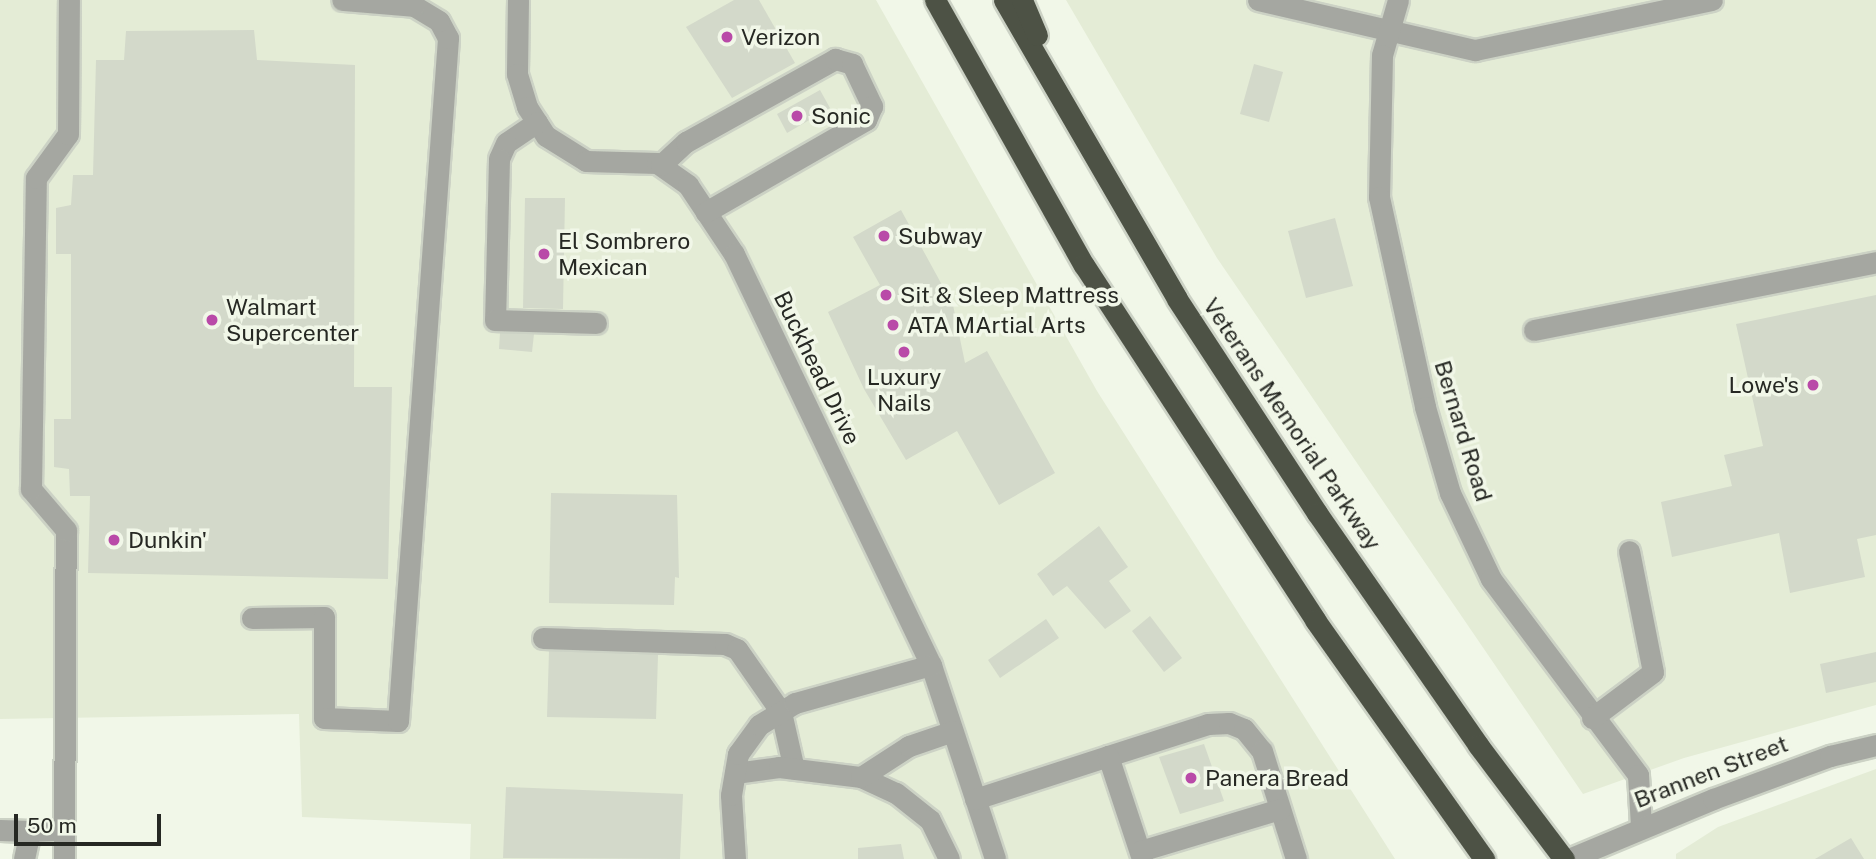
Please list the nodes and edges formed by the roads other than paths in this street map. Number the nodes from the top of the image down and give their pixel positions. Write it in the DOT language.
graph roads {
  1 [pos="69,0"];
  2 [pos="342,0"];
  3 [pos="519,0"];
  4 [pos="934,0"];
  5 [pos="1004,0"];
  6 [pos="1022,0"];
  7 [pos="1258,0"];
  8 [pos="1398,0"];
  9 [pos="1712,0"];
  10 [pos="1389,30"];
  11 [pos="537,122"];
  12 [pos="1071,122"];
  13 [pos="661,165"];
  14 [pos="706,212"];
  15 [pos="1876,262"];
  16 [pos="596,323"];
  17 [pos="1534,330"];
  18 [pos="1629,551"];
  19 [pos="252,618"];
  20 [pos="543,638"];
  21 [pos="931,665"];
  22 [pos="781,712"];
  23 [pos="1592,718"];
  24 [pos="953,731"];
  25 [pos="1876,745"];
  26 [pos="1108,756"];
  27 [pos="794,769"];
  28 [pos="735,772"];
  29 [pos="861,777"];
  30 [pos="975,799"];
  31 [pos="1280,809"];
  32 [pos="1641,826"];
  33 [pos="0,830"];
  34 [pos="64,830"];
  35 [pos="30,831"];
  36 [pos="1141,855"];
  37 [pos="24,859"];
  38 [pos="64,859"];
  39 [pos="735,859"];
  40 [pos="949,859"];
  41 [pos="995,859"];
  42 [pos="1296,859"];
  43 [pos="1484,859"];
  44 [pos="1567,859"];
  1 -- 34 [label="street"];
  2 -- 19 [label="street"];
  3 -- 11 [label="street"];
  4 -- 43 [label="highway"];
  5 -- 12 [label="highway, Veterans Memorial Parkway"];
  6 -- 12 [label="highway"];
  7 -- 10 [label="street"];
  8 -- 10 [label="street, Bernard Road"];
  9 -- 10 [label="street"];
  10 -- 23 [label="street, Bernard Road"];
  11 -- 13 [label="street"];
  11 -- 16 [label="street"];
  12 -- 44 [label="highway, Veterans Memorial Parkway"];
  13 -- 14 [label="street, Buckhead Drive"];
  13 -- 14 [label="street"];
  14 -- 21 [label="street, Buckhead Drive"];
  15 -- 17 [label="street"];
  18 -- 23 [label="street"];
  20 -- 22 [label="street"];
  21 -- 22 [label="street"];
  21 -- 24 [label="street, Buckhead Drive"];
  22 -- 27 [label="street"];
  22 -- 28 [label="street"];
  23 -- 32 [label="street, Bernard Road"];
  24 -- 29 [label="street"];
  24 -- 30 [label="street, Buckhead Drive"];
  25 -- 32 [label="street, Brannen Street"];
  26 -- 30 [label="street"];
  26 -- 31 [label="street"];
  26 -- 36 [label="street"];
  27 -- 28 [label="street"];
  27 -- 29 [label="street"];
  28 -- 39 [label="street"];
  29 -- 40 [label="street"];
  30 -- 41 [label="street, Buckhead Drive"];
  31 -- 36 [label="street"];
  31 -- 42 [label="street"];
  32 -- 44 [label="street, Brannen Street"];
  33 -- 35 [label="street"];
  34 -- 35 [label="street"];
  34 -- 38 [label="street"];
  35 -- 37 [label="street"];
}
